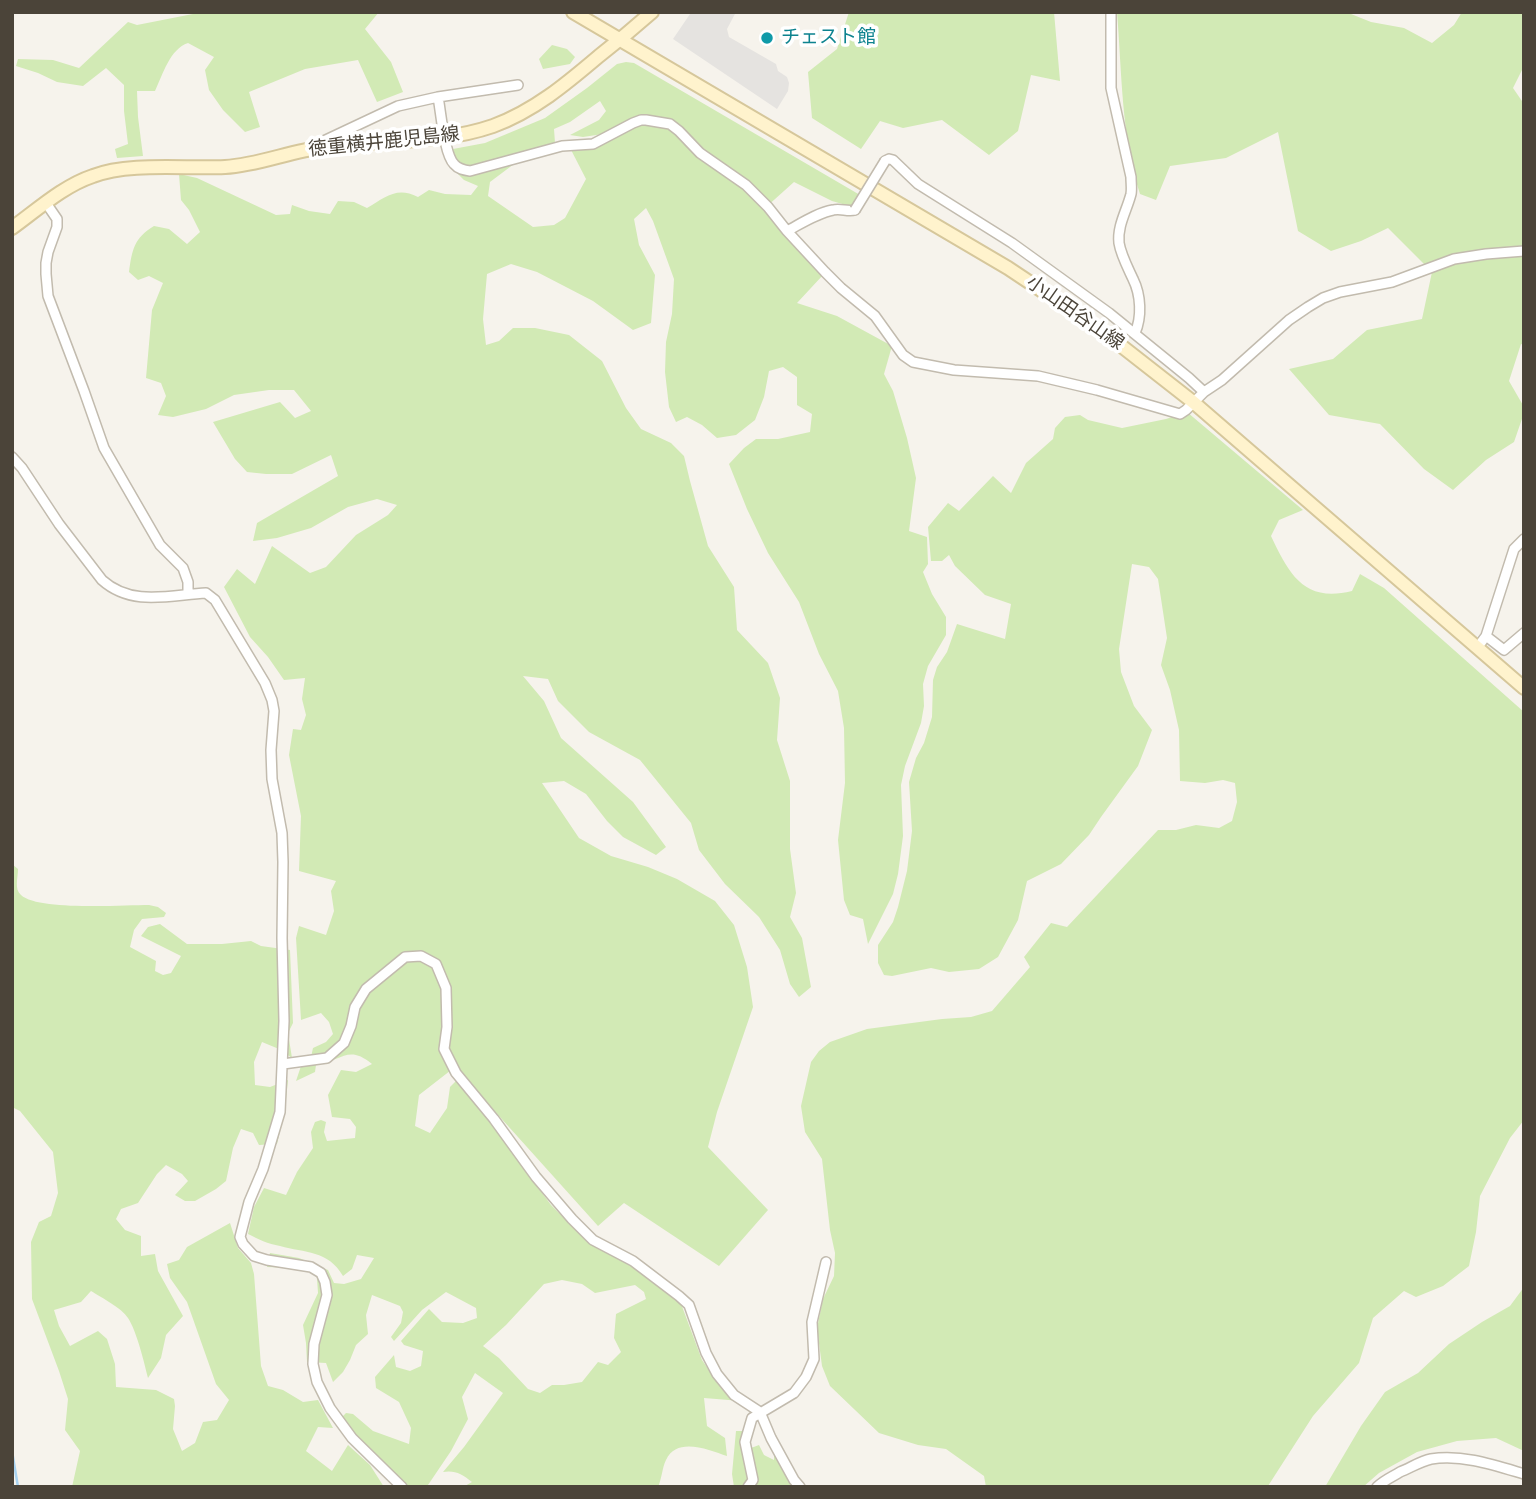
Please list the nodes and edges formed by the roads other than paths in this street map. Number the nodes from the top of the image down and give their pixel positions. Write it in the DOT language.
graph roads {
  1 [pos="573,12"];
  2 [pos="652,12"];
  3 [pos="1111,12"];
  4 [pos="620,39"];
  5 [pos="518,85"];
  6 [pos="438,97"];
  7 [pos="445,137"];
  8 [pos="306,149"];
  9 [pos="46,204"];
  10 [pos="12,228"];
  11 [pos="787,231"];
  12 [pos="1524,251"];
  13 [pos="1135,333"];
  14 [pos="1204,392"];
  15 [pos="1193,402"];
  16 [pos="12,457"];
  17 [pos="1524,539"];
  18 [pos="188,594"];
  19 [pos="1524,633"];
  20 [pos="1486,636"];
  21 [pos="1477,648"];
  22 [pos="1524,688"];
  23 [pos="283,1064"];
  24 [pos="826,1262"];
  25 [pos="760,1412"];
  26 [pos="1524,1474"];
  27 [pos="402,1487"];
  28 [pos="748,1487"];
  29 [pos="800,1487"];
  30 [pos="1377,1487"];
  1 -- 4 [label="main road, 小山田谷山線"];
  2 -- 4 [label="main road, 徳重横井鹿児島線"];
  3 -- 13 [label="street"];
  4 -- 7 [label="main road, 徳重横井鹿児島線"];
  4 -- 15 [label="main road, 小山田谷山線"];
  5 -- 6 [label="street"];
  6 -- 7 [label="street"];
  6 -- 8 [label="street"];
  7 -- 8 [label="main road, 徳重横井鹿児島線"];
  7 -- 11 [label="street"];
  8 -- 9 [label="main road, 徳重横井鹿児島線"];
  9 -- 10 [label="main road, 徳重横井鹿児島線"];
  9 -- 18 [label="street"];
  11 -- 13 [label="street, bridge"];
  11 -- 15 [label="street"];
  12 -- 14 [label="street"];
  13 -- 14 [label="street"];
  14 -- 15 [label="street"];
  15 -- 21 [label="main road, 小山田谷山線"];
  16 -- 18 [label="street"];
  17 -- 20 [label="street"];
  18 -- 23 [label="street"];
  19 -- 20 [label="street"];
  20 -- 21 [label="street"];
  21 -- 22 [label="main road, 小山田谷山線"];
  23 -- 25 [label="street"];
  23 -- 27 [label="street"];
  24 -- 25 [label="street"];
  25 -- 28 [label="street"];
  25 -- 29 [label="street"];
  26 -- 30 [label="street"];
}
